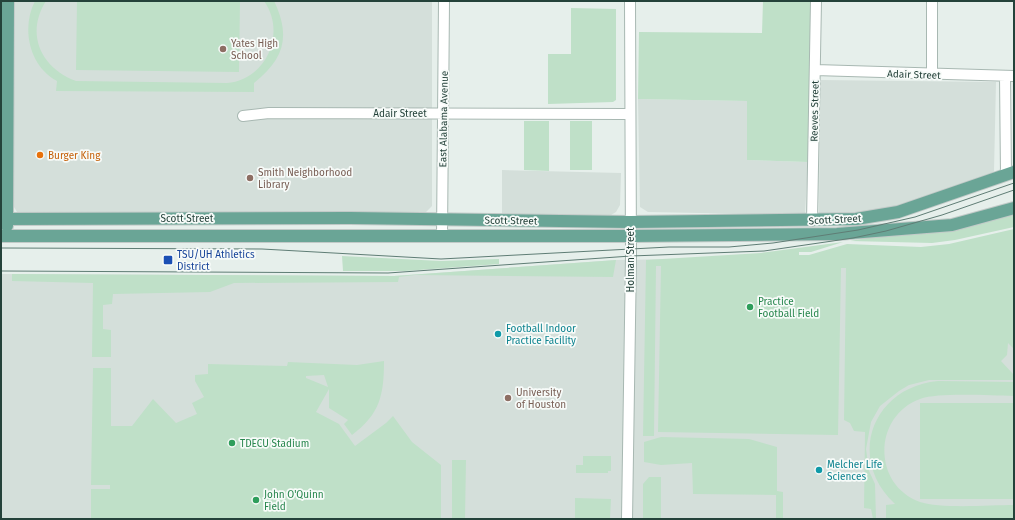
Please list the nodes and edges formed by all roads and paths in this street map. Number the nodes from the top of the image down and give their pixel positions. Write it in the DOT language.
graph roads {
  1 [pos="8,1"];
  2 [pos="444,1"];
  3 [pos="630,1"];
  4 [pos="816,1"];
  5 [pos="932,1"];
  6 [pos="815,70"];
  7 [pos="932,74"];
  8 [pos="1009,76"];
  9 [pos="443,112"];
  10 [pos="629,114"];
  11 [pos="243,116"];
  12 [pos="1010,174"];
  13 [pos="1014,208"];
  14 [pos="137,218"];
  15 [pos="288,218"];
  16 [pos="4,219"];
  17 [pos="442,220"];
  18 [pos="812,221"];
  19 [pos="630,222"];
  20 [pos="4,236"];
  21 [pos="137,236"];
  22 [pos="288,236"];
  23 [pos="442,236"];
  24 [pos="631,236"];
  25 [pos="627,519"];
  1 -- 16 [label="main road"];
  2 -- 9 [label="street, East Alabama Avenue"];
  3 -- 10 [label="street, Holman Street"];
  4 -- 6 [label="street, Reeves Street"];
  5 -- 7 [label="street"];
  6 -- 7 [label="street, Adair Street"];
  6 -- 18 [label="street, Reeves Street"];
  7 -- 8 [label="street, Adair Street"];
  8 -- 12 [label="street"];
  9 -- 10 [label="street, Adair Street"];
  9 -- 11 [label="street, Adair Street"];
  9 -- 17 [label="street, East Alabama Avenue"];
  10 -- 19 [label="street, Holman Street"];
  12 -- 18 [label="main road, Scott Street"];
  13 -- 24 [label="main road, Scott Street"];
  14 -- 15 [label="main road, Scott Street"];
  14 -- 16 [label="main road, Scott Street"];
  14 -- 21 [label="main road"];
  15 -- 17 [label="main road, Scott Street"];
  15 -- 22 [label="main road"];
  16 -- 20 [label="main road"];
  17 -- 19 [label="main road, Scott Street"];
  17 -- 23 [label="street, East Alabama Avenue"];
  18 -- 19 [label="main road, Scott Street"];
  19 -- 24 [label="street, Holman Street"];
  20 -- 21 [label="main road, Scott Street"];
  21 -- 22 [label="main road, Scott Street"];
  22 -- 23 [label="main road, Scott Street"];
  23 -- 24 [label="main road, Scott Street"];
  24 -- 25 [label="street, Holman Street"];
}
